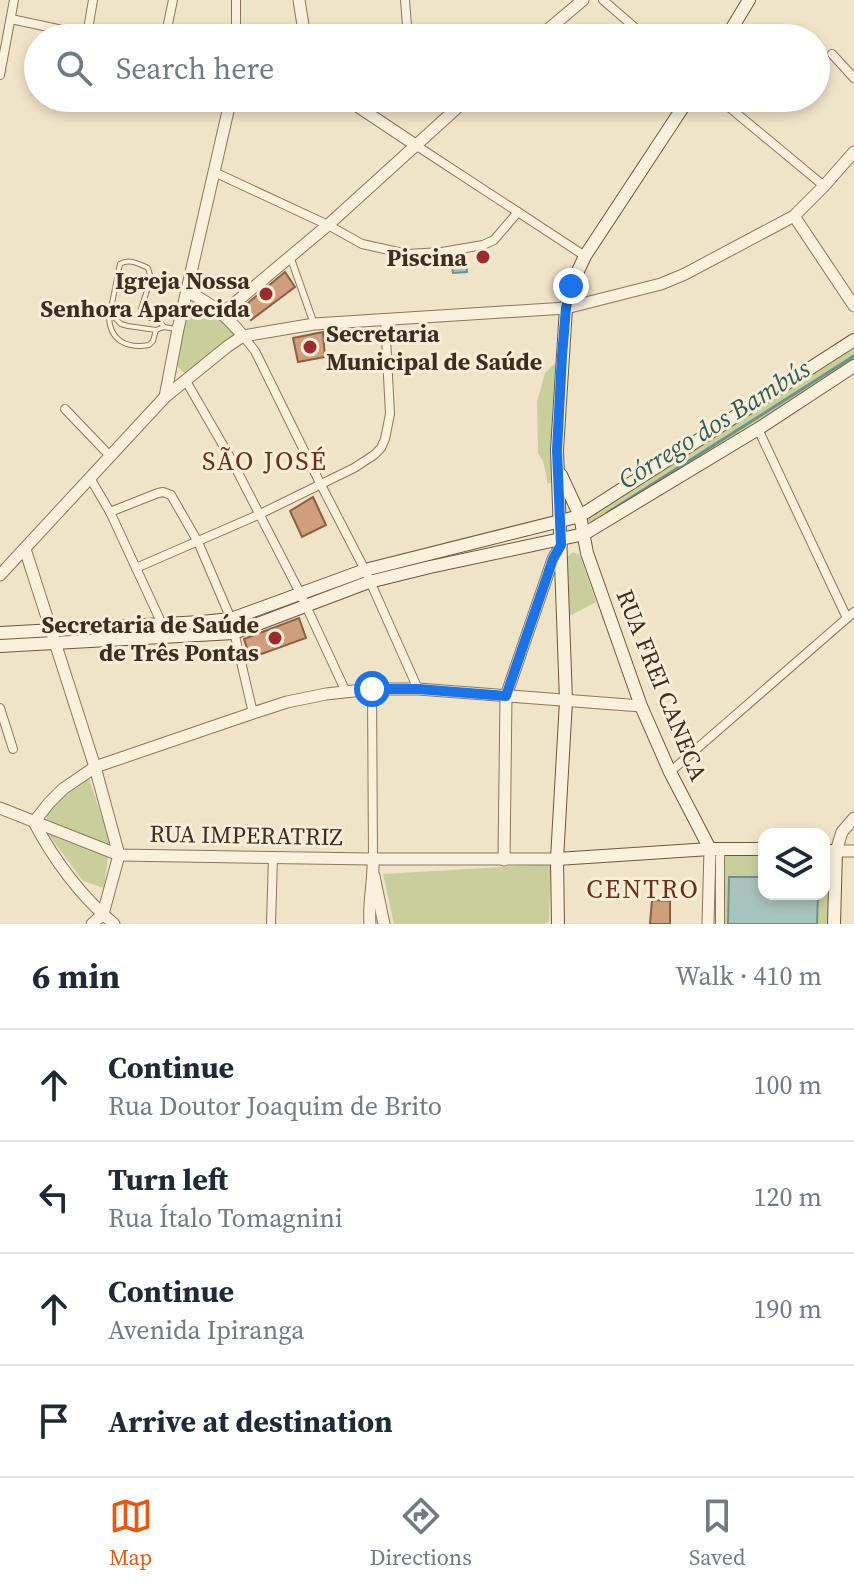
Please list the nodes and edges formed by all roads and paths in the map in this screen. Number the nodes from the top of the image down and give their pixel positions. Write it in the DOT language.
graph roads {
  1 [pos="14,0"];
  2 [pos="93,0"];
  3 [pos="173,0"];
  4 [pos="236,0"];
  5 [pos="299,0"];
  6 [pos="405,0"];
  7 [pos="583,0"];
  8 [pos="603,0"];
  9 [pos="749,0"];
  10 [pos="11,19"];
  11 [pos="35,24"];
  12 [pos="89,24"];
  13 [pos="168,24"];
  14 [pos="236,24"];
  15 [pos="303,24"];
  16 [pos="407,24"];
  17 [pos="555,24"];
  18 [pos="631,24"];
  19 [pos="734,24"];
  20 [pos="832,54"];
  21 [pos="0,75"];
  22 [pos="854,78"];
  23 [pos="228,112"];
  24 [pos="366,112"];
  25 [pos="452,112"];
  26 [pos="680,112"];
  27 [pos="735,112"];
  28 [pos="417,146"];
  29 [pos="854,152"];
  30 [pos="214,172"];
  31 [pos="824,186"];
  32 [pos="518,212"];
  33 [pos="794,216"];
  34 [pos="328,225"];
  35 [pos="290,256"];
  36 [pos="585,256"];
  37 [pos="188,292"];
  38 [pos="854,306"];
  39 [pos="566,308"];
  40 [pos="110,313"];
  41 [pos="223,313"];
  42 [pos="385,319"];
  43 [pos="314,324"];
  44 [pos="164,327"];
  45 [pos="178,329"];
  46 [pos="156,330"];
  47 [pos="243,336"];
  48 [pos="854,340"];
  49 [pos="172,365"];
  50 [pos="854,366"];
  51 [pos="186,381"];
  52 [pos="165,397"];
  53 [pos="65,409"];
  54 [pos="758,429"];
  55 [pos="111,457"];
  56 [pos="558,468"];
  57 [pos="90,478"];
  58 [pos="320,483"];
  59 [pos="110,512"];
  60 [pos="258,515"];
  61 [pos="580,516"];
  62 [pos="559,522"];
  63 [pos="584,534"];
  64 [pos="198,542"];
  65 [pos="25,549"];
  66 [pos="559,550"];
  67 [pos="136,568"];
  68 [pos="0,575"];
  69 [pos="367,576"];
  70 [pos="303,600"];
  71 [pos="850,615"];
  72 [pos="231,619"];
  73 [pos="162,624"];
  74 [pos="0,633"];
  75 [pos="234,633"];
  76 [pos="54,637"];
  77 [pos="0,646"];
  78 [pos="372,689"];
  79 [pos="418,689"];
  80 [pos="346,692"];
  81 [pos="506,696"];
  82 [pos="566,701"];
  83 [pos="641,706"];
  84 [pos="0,708"];
  85 [pos="253,713"];
  86 [pos="13,749"];
  87 [pos="95,767"];
  88 [pos="670,772"];
  89 [pos="0,808"];
  90 [pos="854,818"];
  91 [pos="34,822"];
  92 [pos="716,848"];
  93 [pos="758,849"];
  94 [pos="830,851"];
  95 [pos="854,851"];
  96 [pos="119,855"];
  97 [pos="273,857"];
  98 [pos="373,859"];
  99 [pos="557,859"];
  100 [pos="504,860"];
  101 [pos="373,872"];
  102 [pos="103,914"];
  103 [pos="92,924"];
  104 [pos="114,924"];
  105 [pos="271,924"];
  106 [pos="370,924"];
  107 [pos="384,924"];
  108 [pos="558,924"];
  109 [pos="708,924"];
  110 [pos="720,924"];
  111 [pos="834,924"];
  1 -- 10 [label="street"];
  2 -- 12 [label="street"];
  3 -- 13 [label="street"];
  4 -- 14 [label="street"];
  5 -- 15 [label="street"];
  6 -- 16 [label="street"];
  7 -- 17 [label="street"];
  8 -- 18 [label="street"];
  9 -- 19 [label="main road"];
  10 -- 11 [label="street"];
  10 -- 21 [label="street"];
  20 -- 22 [label="street"];
  23 -- 30 [label="street"];
  24 -- 28 [label="street"];
  25 -- 28 [label="street"];
  26 -- 36 [label="main road"];
  27 -- 31 [label="street"];
  28 -- 32 [label="street"];
  28 -- 34 [label="street"];
  29 -- 31 [label="street"];
  30 -- 34 [label="street"];
  30 -- 37 [label="street"];
  31 -- 33 [label="street"];
  32 -- 34 [label="street"];
  32 -- 36 [label="street"];
  33 -- 38 [label="street"];
  33 -- 39 [label="street"];
  34 -- 35 [label="street"];
  35 -- 41 [label="street"];
  35 -- 43 [label="street"];
  36 -- 39 [label="main road"];
  37 -- 41 [label="street"];
  37 -- 45 [label="street"];
  39 -- 42 [label="street"];
  39 -- 56 [label="main road"];
  40 -- 44 [label="lane"];
  40 -- 46 [label="lane"];
  40 -- 46 [label="lane"];
  41 -- 47 [label="street"];
  42 -- 43 [label="street"];
  42 -- 58 [label="street"];
  43 -- 47 [label="street"];
  44 -- 45 [label="lane"];
  44 -- 46 [label="lane"];
  45 -- 49 [label="street"];
  47 -- 51 [label="street"];
  47 -- 58 [label="street"];
  48 -- 61 [label="main road"];
  49 -- 51 [label="street"];
  49 -- 52 [label="street"];
  50 -- 54 [label="main road"];
  51 -- 52 [label="street"];
  51 -- 60 [label="street"];
  52 -- 55 [label="street"];
  53 -- 55 [label="street"];
  54 -- 63 [label="main road"];
  54 -- 71 [label="street"];
  55 -- 57 [label="street"];
  56 -- 61 [label="main road, RUA FREI CANECA"];
  56 -- 62 [label="main road"];
  57 -- 59 [label="street"];
  57 -- 65 [label="street"];
  58 -- 60 [label="street"];
  58 -- 69 [label="street"];
  59 -- 64 [label="street"];
  59 -- 67 [label="street"];
  60 -- 64 [label="street"];
  60 -- 70 [label="street"];
  61 -- 62 [label="main road"];
  61 -- 63 [label="main road, RUA FREI CANECA"];
  62 -- 66 [label="main road"];
  62 -- 69 [label="main road"];
  63 -- 66 [label="main road"];
  63 -- 83 [label="main road, RUA FREI CANECA"];
  64 -- 67 [label="street"];
  64 -- 72 [label="street"];
  65 -- 68 [label="street"];
  65 -- 76 [label="street"];
  66 -- 69 [label="main road"];
  66 -- 81 [label="street"];
  66 -- 82 [label="main road"];
  67 -- 73 [label="street"];
  69 -- 70 [label="main road"];
  69 -- 79 [label="street"];
  70 -- 72 [label="main road"];
  70 -- 75 [label="main road"];
  70 -- 80 [label="street"];
  71 -- 88 [label="street"];
  72 -- 73 [label="main road"];
  72 -- 75 [label="street"];
  73 -- 76 [label="main road"];
  74 -- 76 [label="main road"];
  75 -- 76 [label="main road"];
  75 -- 85 [label="street"];
  76 -- 77 [label="main road"];
  76 -- 87 [label="street"];
  78 -- 79 [label="street"];
  78 -- 80 [label="street"];
  78 -- 98 [label="street"];
  79 -- 81 [label="street"];
  80 -- 85 [label="street"];
  81 -- 82 [label="street"];
  81 -- 100 [label="street"];
  82 -- 83 [label="street"];
  82 -- 99 [label="main road"];
  83 -- 88 [label="main road, RUA FREI CANECA"];
  84 -- 86 [label="street"];
  85 -- 87 [label="street"];
  87 -- 91 [label="street"];
  87 -- 96 [label="street"];
  88 -- 92 [label="main road, RUA FREI CANECA"];
  89 -- 91 [label="street"];
  90 -- 94 [label="street"];
  91 -- 96 [label="street"];
  91 -- 102 [label="street"];
  92 -- 93 [label="main road"];
  92 -- 99 [label="main road"];
  92 -- 109 [label="street"];
  92 -- 110 [label="street"];
  94 -- 95 [label="street"];
  94 -- 111 [label="main road"];
  96 -- 97 [label="street, RUA IMPERATRIZ"];
  96 -- 102 [label="street"];
  97 -- 98 [label="street, RUA IMPERATRIZ"];
  97 -- 105 [label="street"];
  98 -- 100 [label="street, RUA IMPERATRIZ"];
  98 -- 101 [label="street"];
  99 -- 100 [label="street, RUA IMPERATRIZ"];
  99 -- 108 [label="main road"];
  101 -- 106 [label="street"];
  101 -- 107 [label="street"];
  102 -- 103 [label="street"];
  102 -- 104 [label="street"];
}
